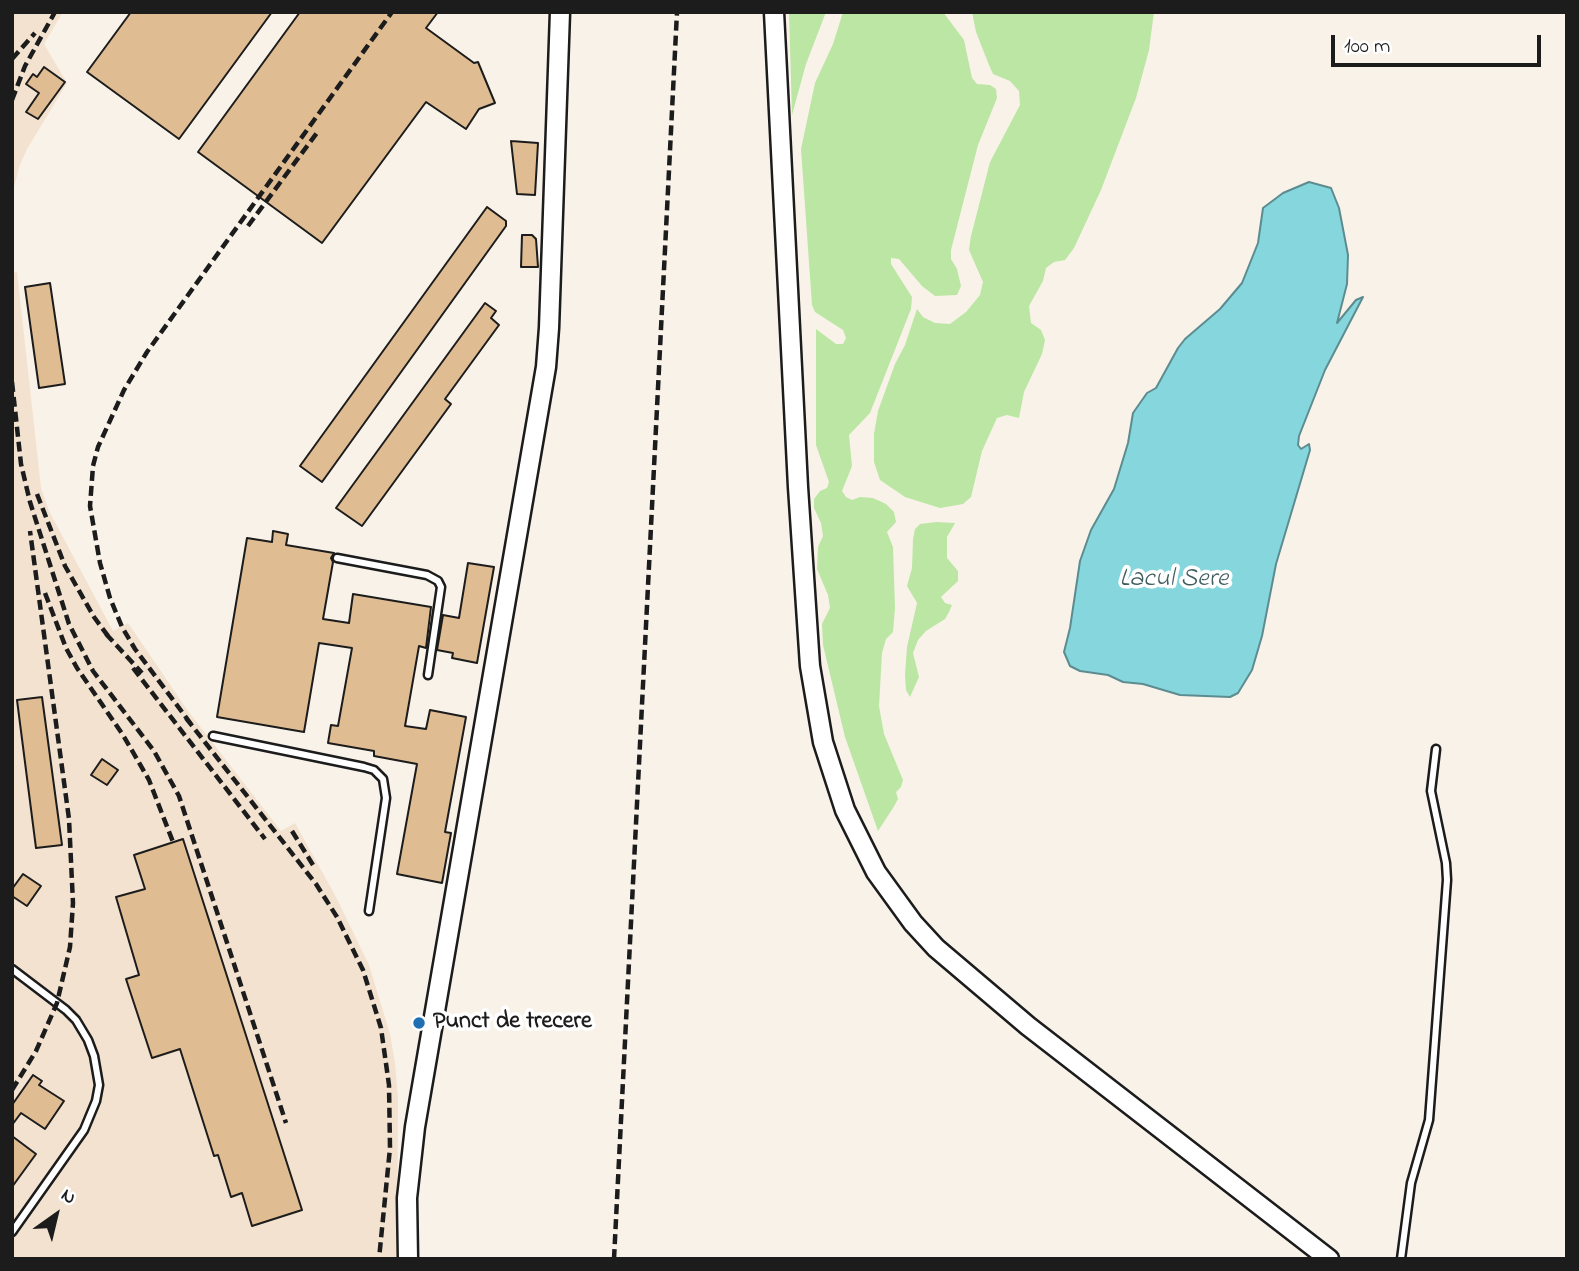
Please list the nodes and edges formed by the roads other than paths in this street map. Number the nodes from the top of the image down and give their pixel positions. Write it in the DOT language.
graph roads {
  1 [pos="560,12"];
  2 [pos="774,12"];
  3 [pos="337,558"];
  4 [pos="428,675"];
  5 [pos="213,736"];
  6 [pos="1436,748"];
  7 [pos="369,911"];
  8 [pos="12,969"];
  9 [pos="12,1232"];
  10 [pos="408,1259"];
  11 [pos="1329,1259"];
  12 [pos="1401,1259"];
  1 -- 10 [label="main road"];
  2 -- 11 [label="main road"];
  3 -- 4 [label="lane"];
  5 -- 7 [label="lane"];
  6 -- 12 [label="lane"];
  8 -- 9 [label="lane"];
}
